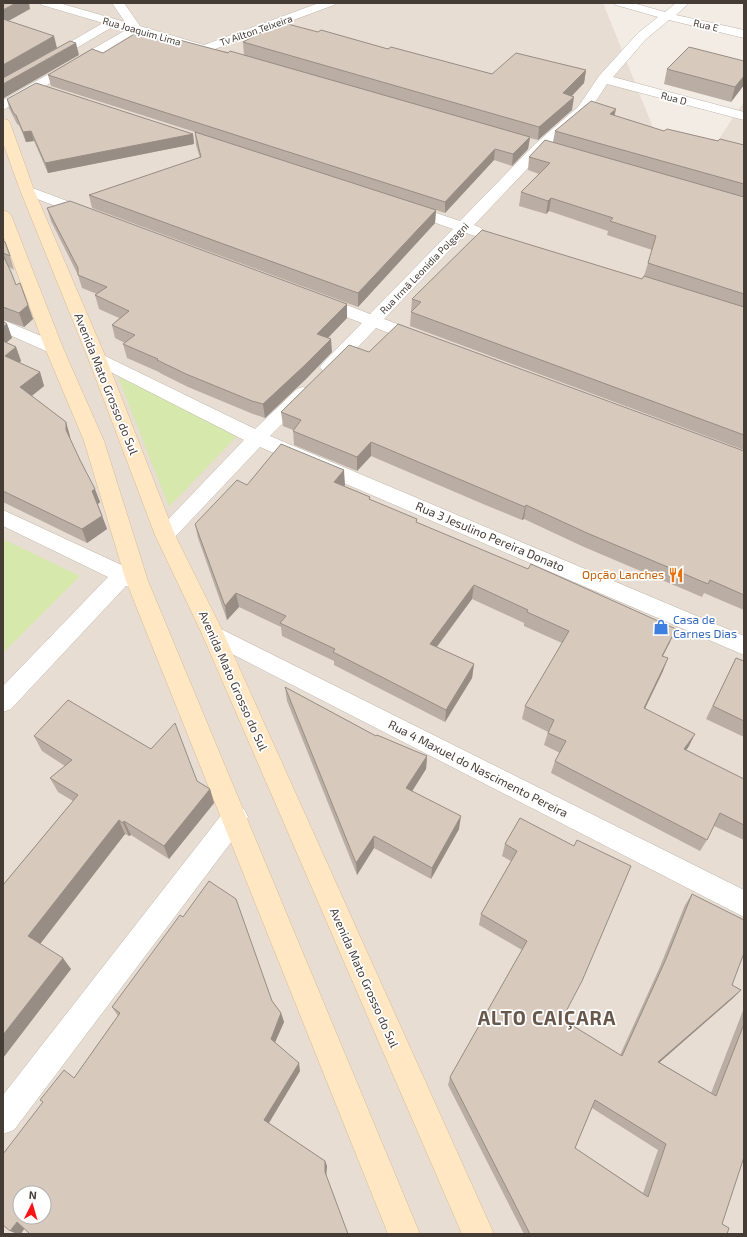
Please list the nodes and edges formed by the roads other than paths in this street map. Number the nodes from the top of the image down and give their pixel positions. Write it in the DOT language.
graph roads {
  1 [pos="46,3"];
  2 [pos="118,3"];
  3 [pos="290,3"];
  4 [pos="330,3"];
  5 [pos="620,3"];
  6 [pos="683,3"];
  7 [pos="301,14"];
  8 [pos="667,16"];
  9 [pos="113,22"];
  10 [pos="136,29"];
  11 [pos="744,34"];
  12 [pos="204,49"];
  13 [pos="227,55"];
  14 [pos="604,80"];
  15 [pos="3,87"];
  16 [pos="37,87"];
  17 [pos="52,92"];
  18 [pos="3,106"];
  19 [pos="744,116"];
  20 [pos="3,123"];
  21 [pos="27,190"];
  22 [pos="397,205"];
  23 [pos="3,215"];
  24 [pos="100,218"];
  25 [pos="464,227"];
  26 [pos="487,234"];
  27 [pos="306,296"];
  28 [pos="373,321"];
  29 [pos="3,325"];
  30 [pos="440,346"];
  31 [pos="54,348"];
  32 [pos="97,358"];
  33 [pos="257,438"];
  34 [pos="3,517"];
  35 [pos="165,535"];
  36 [pos="130,578"];
  37 [pos="213,634"];
  38 [pos="744,646"];
  39 [pos="3,702"];
  40 [pos="235,817"];
  41 [pos="744,904"];
  42 [pos="3,1119"];
  43 [pos="404,1234"];
  44 [pos="478,1234"];
  1 -- 9 [label="street, Rua Joaquim Lima"];
  2 -- 10 [label="street"];
  3 -- 7 [label="street"];
  4 -- 7 [label="street, Tv Ailton Teixeira"];
  5 -- 8 [label="street, Rua E"];
  6 -- 8 [label="street, Rua Irmã Leonidia Polgagni"];
  7 -- 12 [label="street, Tv Ailton Teixeira"];
  8 -- 11 [label="street, Rua E"];
  8 -- 14 [label="street, Rua Irmã Leonidia Polgagni"];
  9 -- 10 [label="street, Rua Joaquim Lima"];
  9 -- 15 [label="street"];
  10 -- 12 [label="street, Rua Joaquim Lima"];
  10 -- 16 [label="street"];
  12 -- 13 [label="street, Rua Joaquim Lima"];
  14 -- 19 [label="street, Rua D"];
  14 -- 25 [label="street, Rua Irmã Leonidia Polgagni"];
  16 -- 17 [label="street"];
  16 -- 18 [label="street"];
  20 -- 21 [label="main road, Avenida Mato Grosso do Sul"];
  21 -- 24 [label="street"];
  21 -- 32 [label="main road, Avenida Mato Grosso do Sul"];
  22 -- 25 [label="street"];
  23 -- 31 [label="main road"];
  25 -- 26 [label="street"];
  25 -- 28 [label="street, Rua Irmã Leonidia Polgagni"];
  27 -- 28 [label="street"];
  28 -- 30 [label="street"];
  28 -- 33 [label="street, Rua Irmã Leonidia Polgagni"];
  29 -- 31 [label="street"];
  31 -- 36 [label="main road"];
  32 -- 33 [label="street, Rua 3 Jesulino Pereira Donato"];
  32 -- 35 [label="main road, Avenida Mato Grosso do Sul"];
  33 -- 35 [label="street, Rua Irmã Leonidia Polgagni"];
  33 -- 38 [label="street, Rua 3 Jesulino Pereira Donato"];
  34 -- 36 [label="street"];
  35 -- 37 [label="main road, Avenida Mato Grosso do Sul"];
  36 -- 39 [label="street"];
  36 -- 40 [label="main road"];
  37 -- 41 [label="street, Rua 4 Maxuel do Nascimento Pereira"];
  37 -- 44 [label="main road, Avenida Mato Grosso do Sul"];
  40 -- 42 [label="street"];
  40 -- 43 [label="main road"];
}
